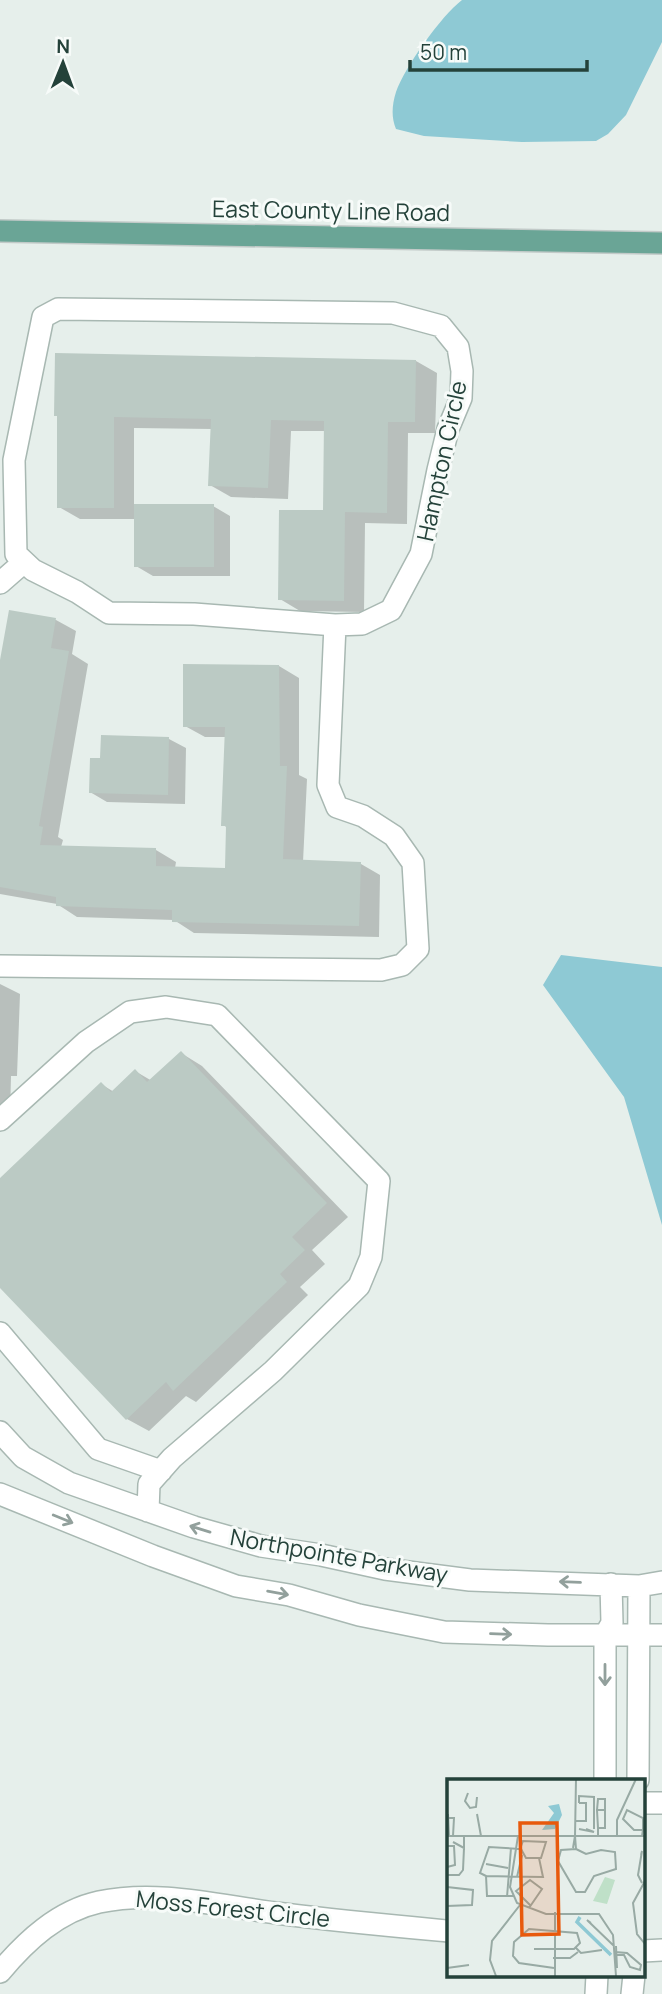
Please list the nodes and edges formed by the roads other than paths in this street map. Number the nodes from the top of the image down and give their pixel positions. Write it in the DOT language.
graph roads {
  1 [pos="0,231"];
  2 [pos="662,243"];
  3 [pos="7,462"];
  4 [pos="24,562"];
  5 [pos="0,583"];
  6 [pos="335,625"];
  7 [pos="0,966"];
  8 [pos="0,1120"];
  9 [pos="0,1333"];
  10 [pos="1,1436"];
  11 [pos="161,1471"];
  12 [pos="0,1494"];
  13 [pos="148,1511"];
  14 [pos="662,1582"];
  15 [pos="611,1584"];
  16 [pos="639,1586"];
  17 [pos="605,1635"];
  18 [pos="639,1635"];
  19 [pos="662,1635"];
  20 [pos="605,1741"];
  21 [pos="638,1743"];
  22 [pos="605,1779"];
  23 [pos="638,1779"];
  24 [pos="644,1803"];
  25 [pos="662,1803"];
  26 [pos="447,1931"];
  27 [pos="662,1950"];
  28 [pos="644,1951"];
  29 [pos="0,1972"];
  30 [pos="597,1976"];
  31 [pos="634,1976"];
  32 [pos="596,1994"];
  33 [pos="632,1994"];
  1 -- 2 [label="main road, East County Line Road"];
  3 -- 4 [label="street, Hampton Circle"];
  3 -- 6 [label="street, Hampton Circle"];
  4 -- 5 [label="street"];
  4 -- 6 [label="street, Hampton Circle"];
  6 -- 7 [label="street"];
  8 -- 11 [label="street"];
  9 -- 11 [label="street"];
  10 -- 13 [label="street, Northpointe Parkway"];
  11 -- 13 [label="street"];
  12 -- 17 [label="street, Northpointe Parkway, one-way"];
  15 -- 13 [label="street, Northpointe Parkway, one-way"];
  14 -- 16 [label="street, Northpointe Parkway"];
  15 -- 16 [label="street, Northpointe Parkway"];
  15 -- 17 [label="street"];
  16 -- 18 [label="street"];
  17 -- 18 [label="street, Northpointe Parkway"];
  17 -- 20 [label="street, one-way"];
  18 -- 19 [label="street, Northpointe Parkway"];
  18 -- 21 [label="street"];
  20 -- 21 [label="street"];
  20 -- 22 [label="street"];
  21 -- 23 [label="street"];
  24 -- 25 [label="street"];
  26 -- 29 [label="street, Moss Forest Circle"];
  27 -- 28 [label="street"];
  30 -- 32 [label="street"];
  31 -- 33 [label="street"];
}
